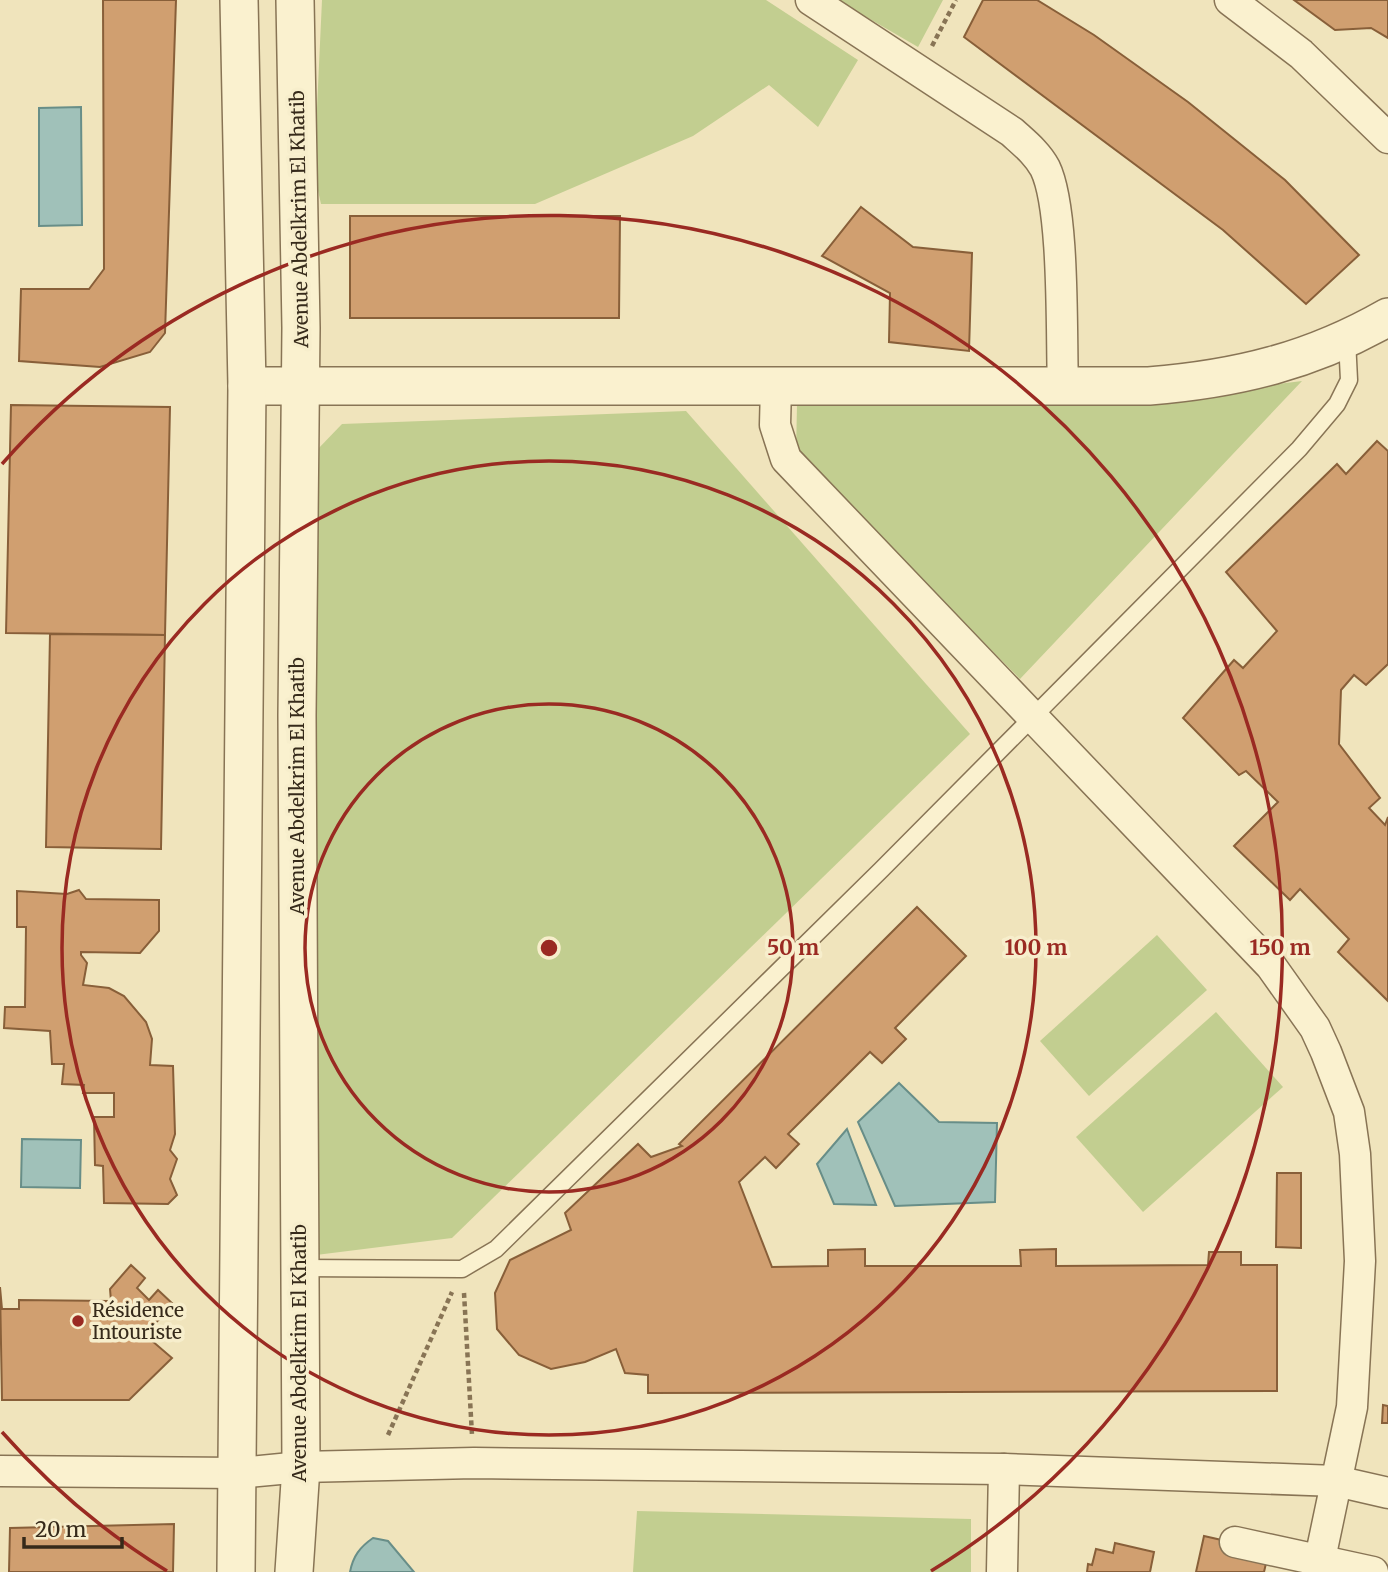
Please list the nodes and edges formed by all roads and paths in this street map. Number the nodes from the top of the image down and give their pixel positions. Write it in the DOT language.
graph roads {
  1 [pos="239,0"];
  2 [pos="295,0"];
  3 [pos="811,0"];
  4 [pos="956,0"];
  5 [pos="1230,0"];
  6 [pos="930,49"];
  7 [pos="1388,138"];
  8 [pos="1388,317"];
  9 [pos="1347,340"];
  10 [pos="301,384"];
  11 [pos="247,386"];
  12 [pos="776,386"];
  13 [pos="1063,387"];
  14 [pos="1031,718"];
  15 [pos="299,1268"];
  16 [pos="462,1269"];
  17 [pos="474,1463"];
  18 [pos="301,1467"];
  19 [pos="374,1468"];
  20 [pos="1004,1469"];
  21 [pos="0,1471"];
  22 [pos="238,1473"];
  23 [pos="1336,1481"];
  24 [pos="1388,1493"];
  25 [pos="1235,1542"];
  26 [pos="1320,1559"];
  27 [pos="236,1572"];
  28 [pos="295,1572"];
  29 [pos="1002,1572"];
  30 [pos="1373,1572"];
  1 -- 11 [label="street"];
  2 -- 10 [label="street, Avenue Abdelkrim El Khatib"];
  3 -- 13 [label="street"];
  4 -- 6 [label="path"];
  5 -- 7 [label="street"];
  8 -- 9 [label="street"];
  9 -- 13 [label="street"];
  9 -- 14 [label="lane"];
  10 -- 11 [label="street"];
  10 -- 12 [label="street"];
  10 -- 15 [label="street, Avenue Abdelkrim El Khatib"];
  11 -- 22 [label="street"];
  12 -- 13 [label="street"];
  12 -- 14 [label="street"];
  14 -- 16 [label="lane"];
  14 -- 23 [label="street"];
  15 -- 16 [label="lane"];
  15 -- 18 [label="street, Avenue Abdelkrim El Khatib"];
  16 -- 17 [label="path"];
  16 -- 19 [label="path"];
  17 -- 19 [label="street"];
  17 -- 20 [label="street"];
  18 -- 19 [label="street"];
  18 -- 22 [label="street"];
  18 -- 28 [label="street, Avenue Abdelkrim El Khatib"];
  20 -- 23 [label="street"];
  20 -- 29 [label="street"];
  21 -- 22 [label="street"];
  22 -- 27 [label="street"];
  23 -- 24 [label="street"];
  23 -- 26 [label="street"];
  25 -- 26 [label="street"];
  26 -- 30 [label="street"];
}
